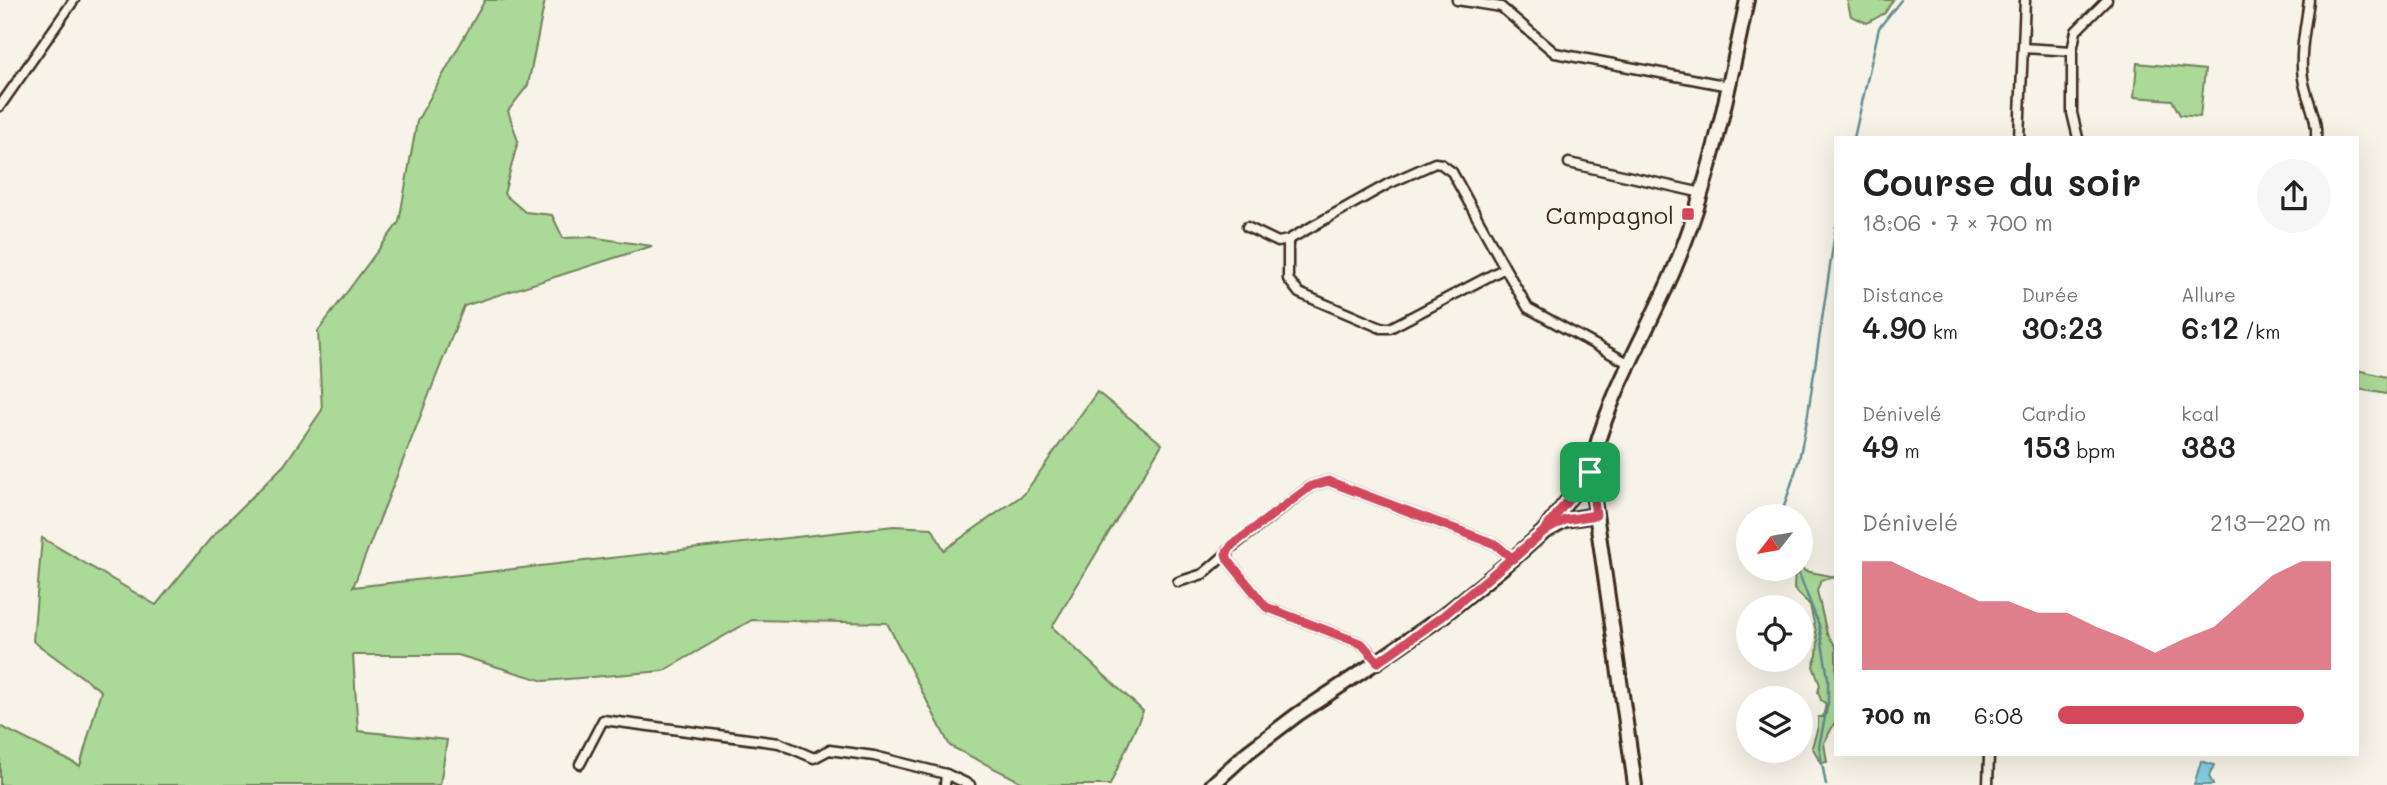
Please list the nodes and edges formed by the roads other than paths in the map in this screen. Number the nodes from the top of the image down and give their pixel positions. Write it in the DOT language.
graph roads {
  1 [pos="74,0"];
  2 [pos="1457,0"];
  3 [pos="1747,0"];
  4 [pos="2025,0"];
  5 [pos="2107,0"];
  6 [pos="2309,0"];
  7 [pos="2023,48"];
  8 [pos="2072,51"];
  9 [pos="1729,86"];
  10 [pos="0,106"];
  11 [pos="2019,136"];
  12 [pos="2078,136"];
  13 [pos="2316,136"];
  14 [pos="1569,163"];
  15 [pos="1702,193"];
  16 [pos="1247,227"];
  17 [pos="1288,240"];
  18 [pos="1504,268"];
  19 [pos="1628,363"];
  20 [pos="1590,472"];
  21 [pos="1569,500"];
  22 [pos="1596,515"];
  23 [pos="1580,517"];
  24 [pos="1543,532"];
  25 [pos="1226,554"];
  26 [pos="1513,559"];
  27 [pos="1178,582"];
  28 [pos="1378,662"];
  29 [pos="1989,756"];
  30 [pos="580,764"];
  31 [pos="946,774"];
  32 [pos="945,785"];
  33 [pos="970,785"];
  34 [pos="1212,785"];
  35 [pos="1635,785"];
  36 [pos="1988,785"];
  1 -- 10 [label="street"];
  2 -- 9 [label="street"];
  3 -- 9 [label="street"];
  4 -- 7 [label="street"];
  5 -- 8 [label="street"];
  6 -- 13 [label="street"];
  7 -- 8 [label="street"];
  7 -- 11 [label="street"];
  8 -- 12 [label="street"];
  9 -- 15 [label="street"];
  14 -- 15 [label="street"];
  15 -- 19 [label="street"];
  16 -- 17 [label="street"];
  17 -- 18 [label="street"];
  17 -- 18 [label="street"];
  18 -- 19 [label="street"];
  19 -- 20 [label="street"];
  20 -- 21 [label="street"];
  20 -- 22 [label="street"];
  21 -- 23 [label="street"];
  21 -- 24 [label="street"];
  22 -- 23 [label="street"];
  22 -- 35 [label="street"];
  23 -- 24 [label="street"];
  24 -- 26 [label="street"];
  25 -- 26 [label="street"];
  25 -- 27 [label="street"];
  25 -- 28 [label="street"];
  26 -- 28 [label="street"];
  28 -- 34 [label="street"];
  29 -- 36 [label="street"];
  30 -- 31 [label="street"];
  31 -- 32 [label="street"];
  31 -- 33 [label="street"];
}
